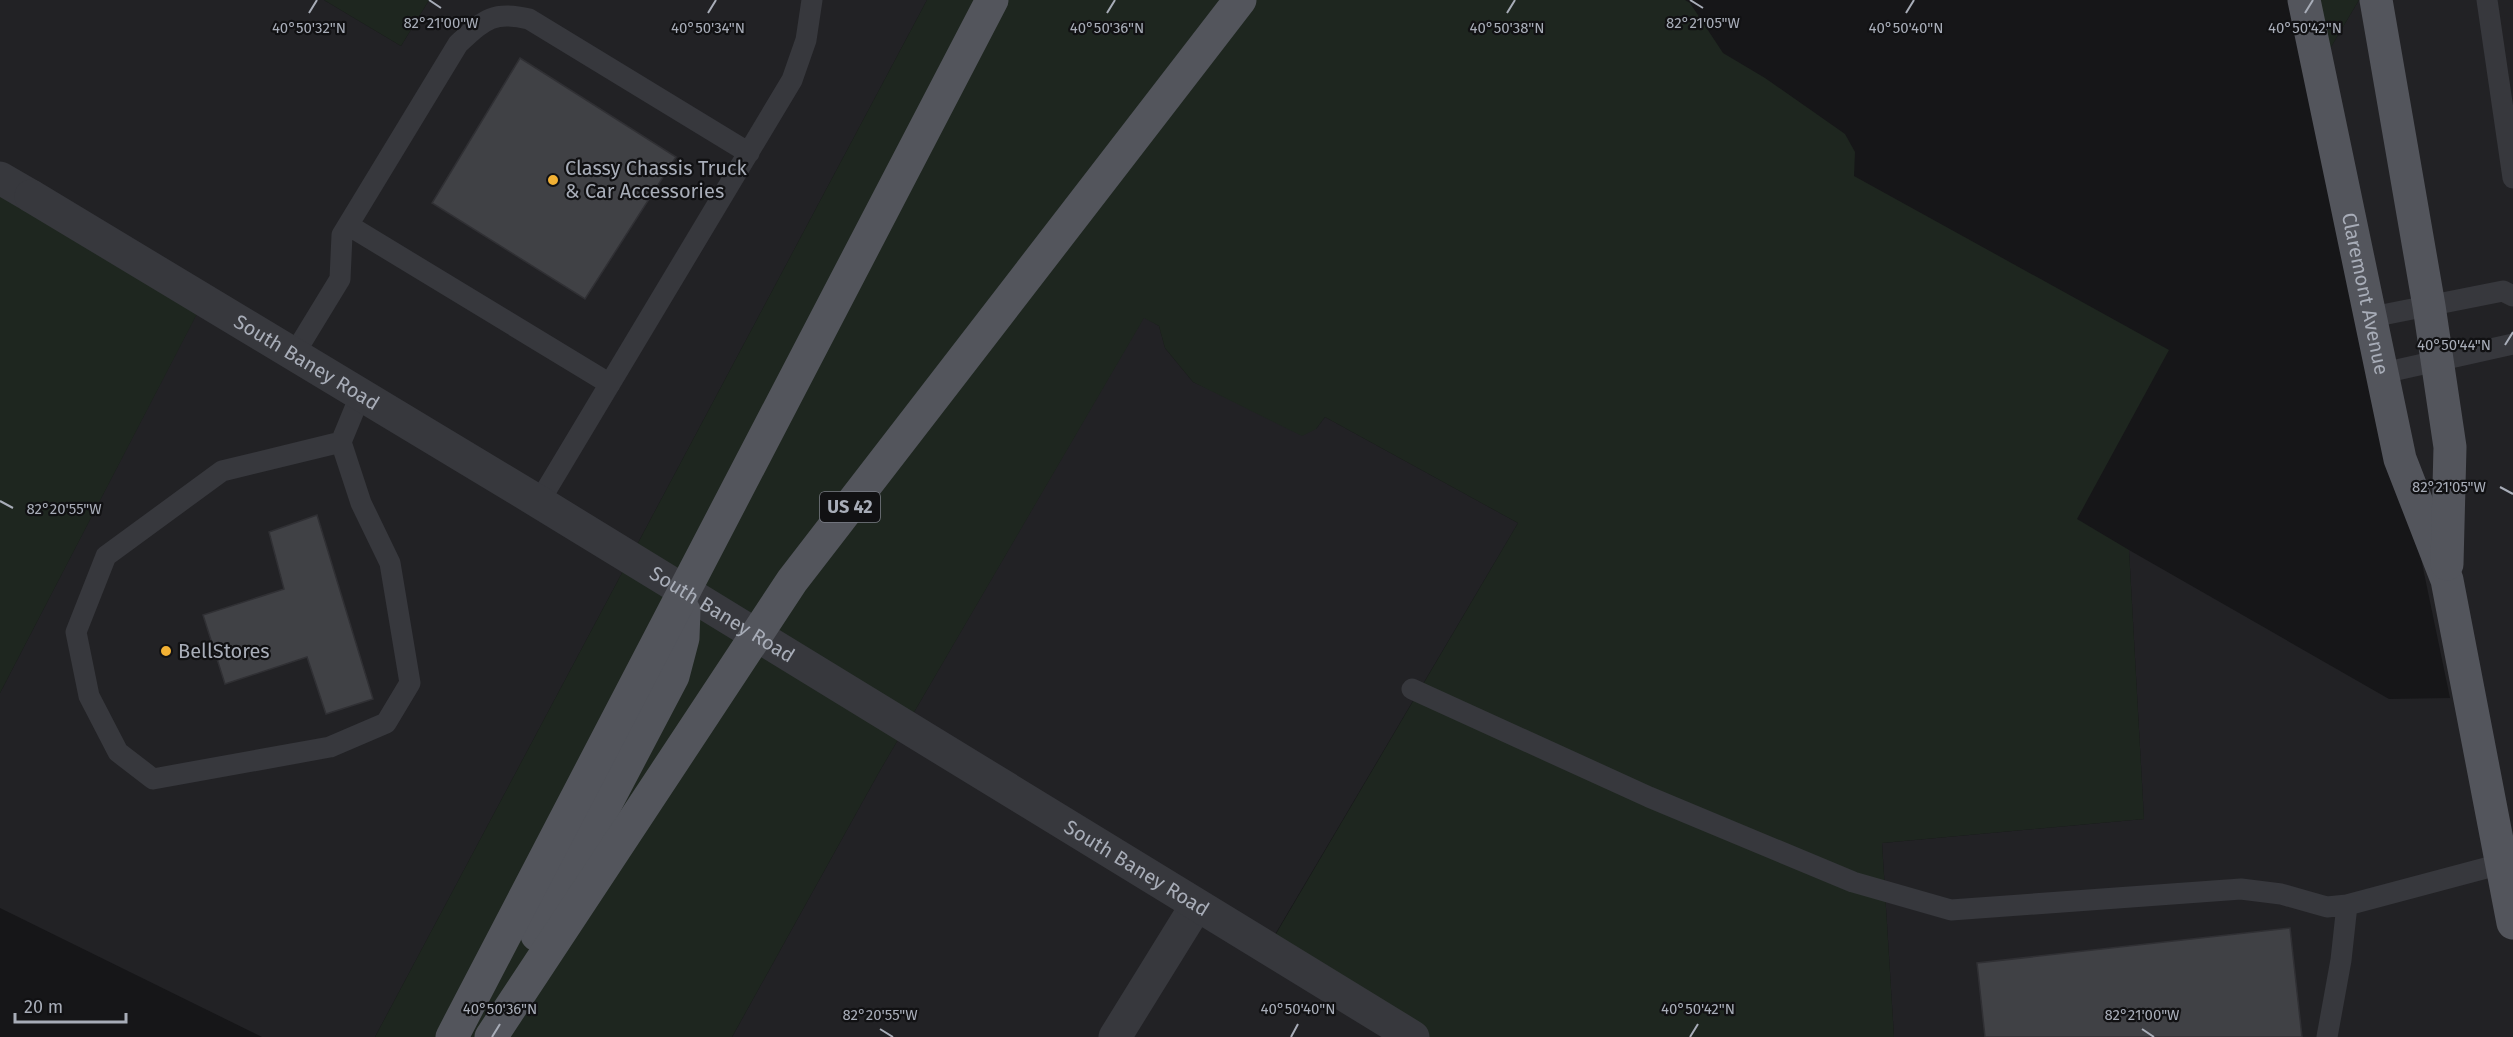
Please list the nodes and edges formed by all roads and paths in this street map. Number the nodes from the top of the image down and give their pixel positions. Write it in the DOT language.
graph roads {
  1 [pos="812,0"];
  2 [pos="992,0"];
  3 [pos="1240,0"];
  4 [pos="2304,0"];
  5 [pos="2376,0"];
  6 [pos="2487,0"];
  7 [pos="749,153"];
  8 [pos="0,178"];
  9 [pos="2513,178"];
  10 [pos="348,225"];
  11 [pos="2513,296"];
  12 [pos="2429,306"];
  13 [pos="2372,317"];
  14 [pos="2513,344"];
  15 [pos="293,356"];
  16 [pos="2437,361"];
  17 [pos="2383,373"];
  18 [pos="610,384"];
  19 [pos="360,396"];
  20 [pos="341,442"];
  21 [pos="539,502"];
  22 [pos="2447,580"];
  23 [pos="685,592"];
  24 [pos="755,635"];
  25 [pos="1412,689"];
  26 [pos="2501,864"];
  27 [pos="2347,905"];
  28 [pos="1197,906"];
  29 [pos="2513,923"];
  30 [pos="452,1037"];
  31 [pos="490,1037"];
  32 [pos="1115,1037"];
  33 [pos="1413,1037"];
  34 [pos="2327,1037"];
  1 -- 7 [label="lane"];
  2 -- 23 [label="main road"];
  3 -- 24 [label="main road, US 42"];
  4 -- 13 [label="main road, Claremont Avenue"];
  5 -- 12 [label="main road, Claremont Avenue"];
  6 -- 9 [label="lane"];
  7 -- 10 [label="lane"];
  7 -- 18 [label="lane"];
  8 -- 15 [label="street, South Baney Road"];
  10 -- 15 [label="lane"];
  10 -- 18 [label="lane"];
  11 -- 12 [label="lane"];
  12 -- 13 [label="lane"];
  12 -- 16 [label="main road, Claremont Avenue"];
  13 -- 17 [label="main road, Claremont Avenue"];
  14 -- 16 [label="lane"];
  15 -- 19 [label="street, South Baney Road"];
  16 -- 17 [label="lane"];
  16 -- 22 [label="main road, Claremont Avenue"];
  17 -- 22 [label="main road, Claremont Avenue"];
  18 -- 21 [label="lane"];
  19 -- 20 [label="lane"];
  19 -- 21 [label="street, South Baney Road"];
  20 -- 20 [label="lane"];
  21 -- 23 [label="street, South Baney Road"];
  22 -- 26 [label="main road, Claremont Avenue"];
  23 -- 24 [label="street, South Baney Road"];
  23 -- 30 [label="main road"];
  23 -- 31 [label="main road"];
  24 -- 28 [label="street, South Baney Road"];
  24 -- 31 [label="main road, US 42"];
  25 -- 27 [label="lane"];
  26 -- 27 [label="lane"];
  26 -- 29 [label="main road, Claremont Avenue"];
  27 -- 34 [label="lane"];
  28 -- 32 [label="street"];
  28 -- 33 [label="street, South Baney Road"];
}
